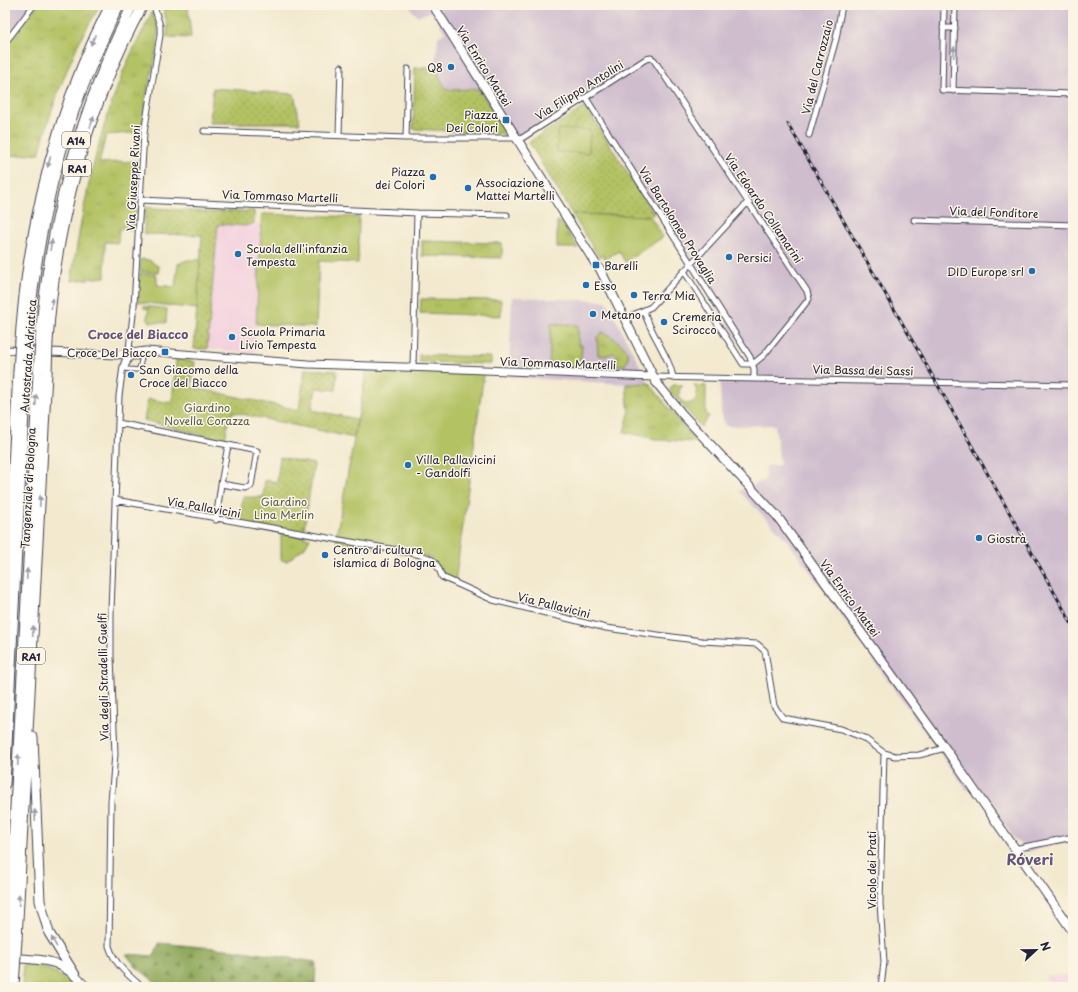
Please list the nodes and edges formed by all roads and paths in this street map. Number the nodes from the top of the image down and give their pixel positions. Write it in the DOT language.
graph roads {
  1 [pos="34,5"];
  2 [pos="110,5"];
  3 [pos="119,5"];
  4 [pos="132,5"];
  5 [pos="143,5"];
  6 [pos="150,5"];
  7 [pos="432,5"];
  8 [pos="842,5"];
  9 [pos="944,5"];
  10 [pos="956,5"];
  11 [pos="943,28"];
  12 [pos="955,28"];
  13 [pos="7,35"];
  14 [pos="5,42"];
  15 [pos="650,58"];
  16 [pos="117,59"];
  17 [pos="341,67"];
  18 [pos="408,69"];
  19 [pos="953,91"];
  20 [pos="1073,94"];
  21 [pos="586,98"];
  22 [pos="204,131"];
  23 [pos="810,134"];
  24 [pos="339,136"];
  25 [pos="406,138"];
  26 [pos="518,139"];
  27 [pos="141,200"];
  28 [pos="748,202"];
  29 [pos="418,213"];
  30 [pos="507,216"];
  31 [pos="914,220"];
  32 [pos="1073,225"];
  33 [pos="691,264"];
  34 [pos="684,271"];
  35 [pos="644,311"];
  36 [pos="624,319"];
  37 [pos="24,340"];
  38 [pos="44,341"];
  39 [pos="5,350"];
  40 [pos="127,354"];
  41 [pos="142,357"];
  42 [pos="753,364"];
  43 [pos="413,368"];
  44 [pos="22,372"];
  45 [pos="42,373"];
  46 [pos="653,377"];
  47 [pos="673,378"];
  48 [pos="754,379"];
  49 [pos="1073,385"];
  50 [pos="118,423"];
  51 [pos="228,445"];
  52 [pos="221,484"];
  53 [pos="114,500"];
  54 [pos="216,520"];
  55 [pos="5,618"];
  56 [pos="30,684"];
  57 [pos="945,748"];
  58 [pos="884,753"];
  59 [pos="5,784"];
  60 [pos="1073,837"];
  61 [pos="1014,849"];
  62 [pos="1073,932"];
  63 [pos="12,939"];
  64 [pos="5,957"];
  65 [pos="75,975"];
  66 [pos="6,987"];
  67 [pos="14,987"];
  68 [pos="86,987"];
  69 [pos="142,987"];
  70 [pos="881,987"];
  1 -- 13 [label="street"];
  2 -- 37 [label="highway, RA1, one-way"];
  3 -- 37 [label="highway, Autostrada Adriatica / A14"];
  38 -- 4 [label="highway, Autostrada Adriatica / A14, one-way"];
  5 -- 16 [label="highway, Tangenziale di Bologna / RA1"];
  6 -- 16 [label="highway"];
  6 -- 27 [label="street, Via Giuseppe Rivani"];
  7 -- 26 [label="main road, Via Enrico Mattei"];
  8 -- 23 [label="street, Via del Carrozzaio"];
  9 -- 11 [label="street"];
  10 -- 12 [label="street"];
  11 -- 12 [label="street"];
  11 -- 19 [label="street"];
  19 -- 12 [label="street, one-way"];
  13 -- 14 [label="street"];
  15 -- 21 [label="street, Via Filippo Antolini"];
  15 -- 28 [label="street, Via Edoardo Collamarini"];
  38 -- 16 [label="highway, Tangenziale di Bologna / RA1, one-way"];
  17 -- 24 [label="street"];
  18 -- 25 [label="street"];
  19 -- 20 [label="street"];
  21 -- 26 [label="street, Via Filippo Antolini"];
  21 -- 33 [label="street, Via Bartolomeo Provaglia"];
  22 -- 24 [label="street"];
  24 -- 25 [label="street"];
  25 -- 26 [label="street"];
  26 -- 36 [label="main road, Via Enrico Mattei"];
  27 -- 29 [label="street, Via Tommaso Martelli"];
  27 -- 40 [label="street, Via Giuseppe Rivani"];
  28 -- 33 [label="street"];
  28 -- 42 [label="street, Via Edoardo Collamarini"];
  29 -- 30 [label="street, Via Tommaso Martelli"];
  29 -- 43 [label="street"];
  31 -- 32 [label="street, Via del Fonditore"];
  33 -- 34 [label="street"];
  33 -- 42 [label="street, Via Bartolomeo Provaglia"];
  34 -- 35 [label="street"];
  34 -- 42 [label="street, Via Bartolomeo Provaglia"];
  35 -- 36 [label="street"];
  35 -- 47 [label="street"];
  36 -- 46 [label="main road, Via Enrico Mattei"];
  37 -- 44 [label="highway, Autostrada Adriatica / A14, bridge"];
  38 -- 45 [label="highway, Tangenziale di Bologna / RA1, bridge"];
  39 -- 40 [label="main road, Via Tommaso Martelli"];
  40 -- 43 [label="main road, Via Tommaso Martelli"];
  40 -- 50 [label="street, Via degli Stradelli Guelfi"];
  41 -- 41 [label="street"];
  42 -- 48 [label="street, Via Bartolomeo Provaglia"];
  43 -- 46 [label="main road, Via Tommaso Martelli"];
  44 -- 55 [label="highway, Tangenziale di Bologna"];
  44 -- 59 [label="highway, Autostrada Adriatica / A14"];
  56 -- 45 [label="highway, Tangenziale di Bologna / RA1, one-way"];
  63 -- 45 [label="highway, Autostrada Adriatica, one-way"];
  46 -- 47 [label="street, Via Bassa dei Sassi"];
  46 -- 57 [label="main road, Via Enrico Mattei"];
  47 -- 48 [label="street, Via Bassa dei Sassi"];
  48 -- 49 [label="street, Via Bassa dei Sassi"];
  50 -- 51 [label="street"];
  50 -- 53 [label="street, Via degli Stradelli Guelfi"];
  51 -- 52 [label="street"];
  51 -- 52 [label="street"];
  52 -- 54 [label="street"];
  53 -- 54 [label="street, Via Pallavicini"];
  53 -- 69 [label="street, Via degli Stradelli Guelfi"];
  54 -- 58 [label="street, Via Pallavicini"];
  63 -- 56 [label="highway, Tangenziale di Bologna / RA1, one-way"];
  65 -- 56 [label="highway, one-way"];
  57 -- 58 [label="street, Via Pallavicini"];
  57 -- 61 [label="main road, Via Enrico Mattei"];
  58 -- 70 [label="street, Vicolo dei Prati"];
  60 -- 61 [label="street"];
  61 -- 62 [label="main road, Via Enrico Mattei"];
  63 -- 66 [label="highway, Autostrada Adriatica, bridge"];
  63 -- 67 [label="highway, Tangenziale di Bologna / RA1, bridge"];
  64 -- 65 [label="main road"];
  65 -- 68 [label="main road"];
}
